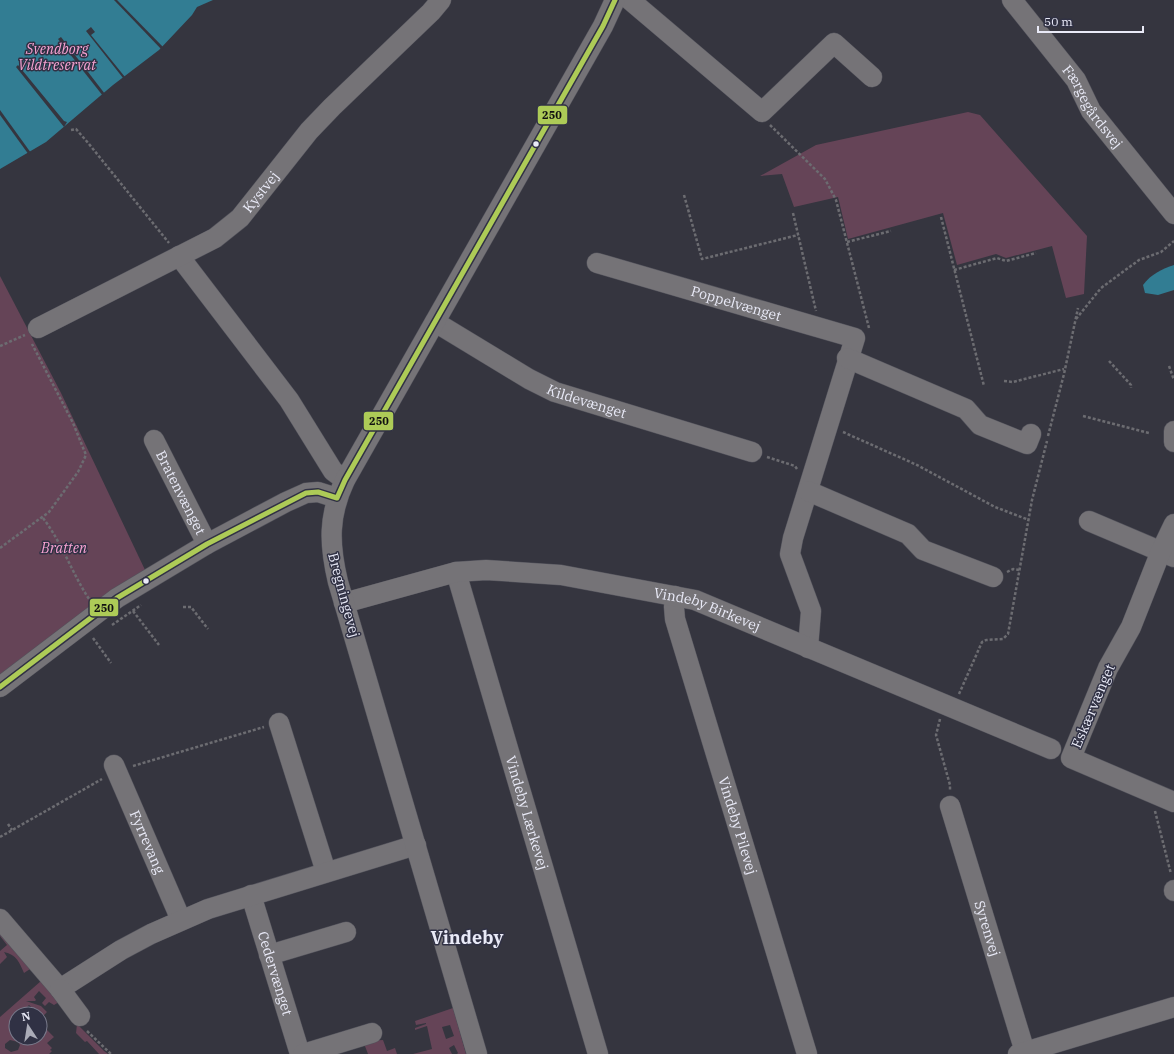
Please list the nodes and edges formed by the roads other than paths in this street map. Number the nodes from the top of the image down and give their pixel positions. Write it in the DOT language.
graph roads {
  1 [pos="441,0"];
  2 [pos="615,0"];
  3 [pos="630,0"];
  4 [pos="1012,0"];
  5 [pos="872,77"];
  6 [pos="1174,214"];
  7 [pos="179,256"];
  8 [pos="597,263"];
  9 [pos="435,322"];
  10 [pos="34,330"];
  11 [pos="847,358"];
  12 [pos="1174,432"];
  13 [pos="1031,434"];
  14 [pos="154,440"];
  15 [pos="1174,442"];
  16 [pos="752,452"];
  17 [pos="810,484"];
  18 [pos="341,489"];
  19 [pos="1089,521"];
  20 [pos="1174,524"];
  21 [pos="207,544"];
  22 [pos="1168,554"];
  23 [pos="456,572"];
  24 [pos="994,577"];
  25 [pos="675,596"];
  26 [pos="344,603"];
  27 [pos="808,648"];
  28 [pos="0,687"];
  29 [pos="279,723"];
  30 [pos="1051,749"];
  31 [pos="114,765"];
  32 [pos="1174,802"];
  33 [pos="950,806"];
  34 [pos="416,845"];
  35 [pos="326,872"];
  36 [pos="251,895"];
  37 [pos="0,919"];
  38 [pos="181,920"];
  39 [pos="346,932"];
  40 [pos="269,955"];
  41 [pos="60,989"];
  42 [pos="1174,1007"];
  43 [pos="80,1016"];
  44 [pos="372,1033"];
  45 [pos="298,1053"];
  46 [pos="1022,1053"];
  47 [pos="478,1054"];
  48 [pos="598,1054"];
  49 [pos="808,1054"];
  1 -- 7 [label="street, Kystvej"];
  2 -- 9 [label="street, Bregningevej"];
  3 -- 5 [label="street"];
  4 -- 6 [label="street, Færgegårdsvej"];
  7 -- 10 [label="street, Kystvej"];
  7 -- 18 [label="street"];
  8 -- 11 [label="street, Poppelvænget"];
  9 -- 16 [label="street, Kildevænget"];
  9 -- 18 [label="street, Bregningevej"];
  11 -- 13 [label="street"];
  11 -- 17 [label="street, Poppelvænget"];
  12 -- 15 [label="street"];
  14 -- 21 [label="street, Bratenvænget"];
  17 -- 24 [label="street"];
  17 -- 27 [label="street, Poppelvænget"];
  18 -- 21 [label="street"];
  18 -- 26 [label="street, Bregningevej"];
  19 -- 22 [label="street"];
  20 -- 22 [label="street, Eskærvænget"];
  21 -- 28 [label="street"];
  22 -- 32 [label="street, Eskærvænget"];
  23 -- 25 [label="street, Vindeby Birkevej"];
  23 -- 26 [label="street, Vindeby Birkevej"];
  23 -- 48 [label="street, Vindeby Lærkevej"];
  25 -- 27 [label="street, Vindeby Birkevej"];
  25 -- 49 [label="street, Vindeby Pilevej"];
  26 -- 34 [label="street, Bregningevej"];
  27 -- 30 [label="street, Vindeby Birkevej"];
  29 -- 35 [label="street"];
  31 -- 38 [label="street, Fyrrevang"];
  33 -- 46 [label="street, Syrenvej"];
  34 -- 35 [label="street"];
  34 -- 47 [label="street, Bregningevej"];
  35 -- 36 [label="street"];
  36 -- 38 [label="street"];
  36 -- 40 [label="street, Cedervænget"];
  37 -- 41 [label="street"];
  38 -- 41 [label="street"];
  39 -- 40 [label="street"];
  40 -- 45 [label="street, Cedervænget"];
  41 -- 43 [label="street"];
  42 -- 46 [label="street, Syrenvej"];
  44 -- 45 [label="street"];
}
